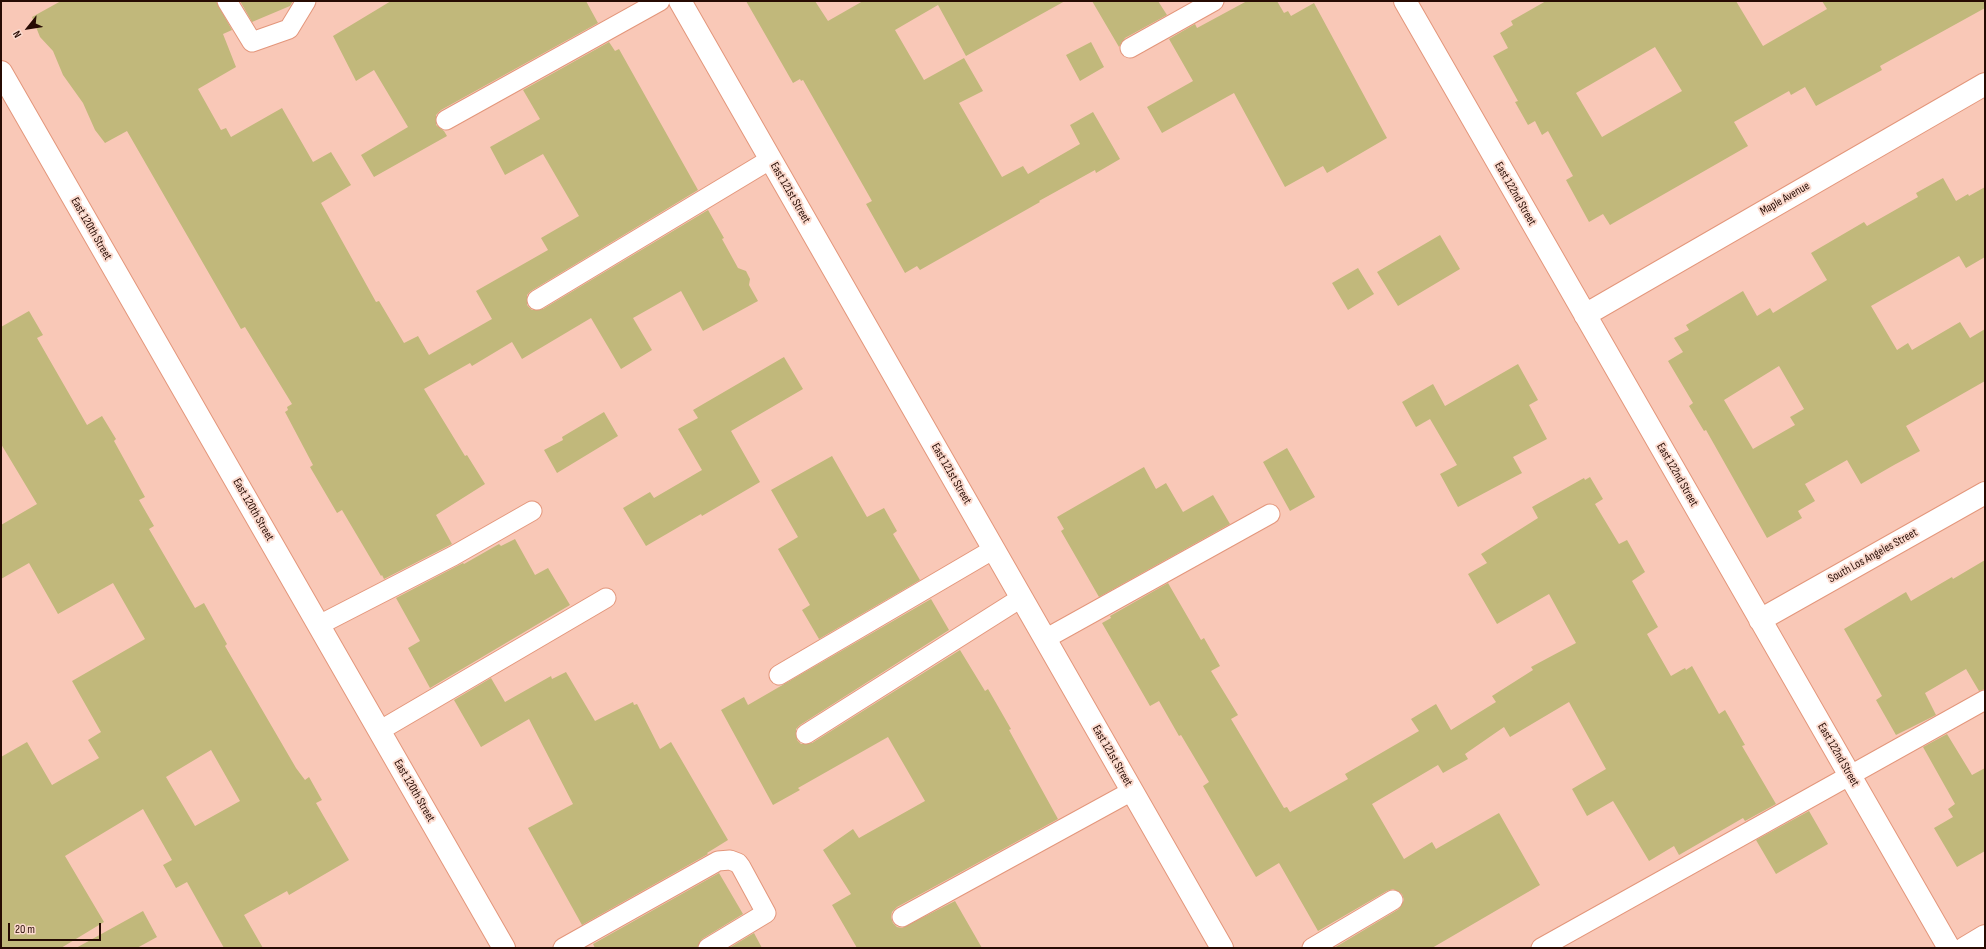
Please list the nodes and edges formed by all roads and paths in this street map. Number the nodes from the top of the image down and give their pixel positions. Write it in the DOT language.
graph roads {
  1 [pos="227,1"];
  2 [pos="306,1"];
  3 [pos="660,1"];
  4 [pos="680,1"];
  5 [pos="1214,1"];
  6 [pos="1405,1"];
  7 [pos="1130,48"];
  8 [pos="1,72"];
  9 [pos="1985,84"];
  10 [pos="446,120"];
  11 [pos="770,159"];
  12 [pos="537,300"];
  13 [pos="1585,315"];
  14 [pos="1985,493"];
  15 [pos="532,511"];
  16 [pos="1270,514"];
  17 [pos="994,550"];
  18 [pos="606,598"];
  19 [pos="1021,598"];
  20 [pos="1760,620"];
  21 [pos="319,625"];
  22 [pos="1045,639"];
  23 [pos="778,675"];
  24 [pos="1985,700"];
  25 [pos="379,731"];
  26 [pos="806,734"];
  27 [pos="1850,775"];
  28 [pos="1132,790"];
  29 [pos="1393,900"];
  30 [pos="902,917"];
  31 [pos="1985,936"];
  32 [pos="504,948"];
  33 [pos="563,948"];
  34 [pos="708,948"];
  35 [pos="1222,948"];
  36 [pos="1312,948"];
  37 [pos="1541,948"];
  38 [pos="1949,948"];
  39 [pos="1965,948"];
  1 -- 2 [label="lane"];
  3 -- 10 [label="lane"];
  4 -- 11 [label="street, East 121st Street"];
  5 -- 7 [label="lane"];
  6 -- 13 [label="street, East 122nd Street"];
  8 -- 21 [label="street, East 120th Street"];
  9 -- 13 [label="street, Maple Avenue"];
  11 -- 12 [label="lane"];
  11 -- 17 [label="street, East 121st Street"];
  13 -- 20 [label="street, East 122nd Street"];
  14 -- 20 [label="street, South Los Angeles Street"];
  15 -- 21 [label="lane"];
  16 -- 22 [label="lane"];
  17 -- 19 [label="street, East 121st Street"];
  17 -- 23 [label="lane"];
  18 -- 25 [label="lane"];
  19 -- 22 [label="street, East 121st Street"];
  19 -- 26 [label="lane"];
  20 -- 27 [label="street, East 122nd Street"];
  21 -- 25 [label="street, East 120th Street"];
  22 -- 28 [label="street, East 121st Street"];
  24 -- 27 [label="lane"];
  25 -- 32 [label="street, East 120th Street"];
  27 -- 37 [label="lane"];
  27 -- 38 [label="street, East 122nd Street"];
  28 -- 30 [label="lane"];
  28 -- 35 [label="street, East 121st Street"];
  29 -- 36 [label="lane"];
  31 -- 39 [label="street"];
  33 -- 34 [label="lane"];
}
